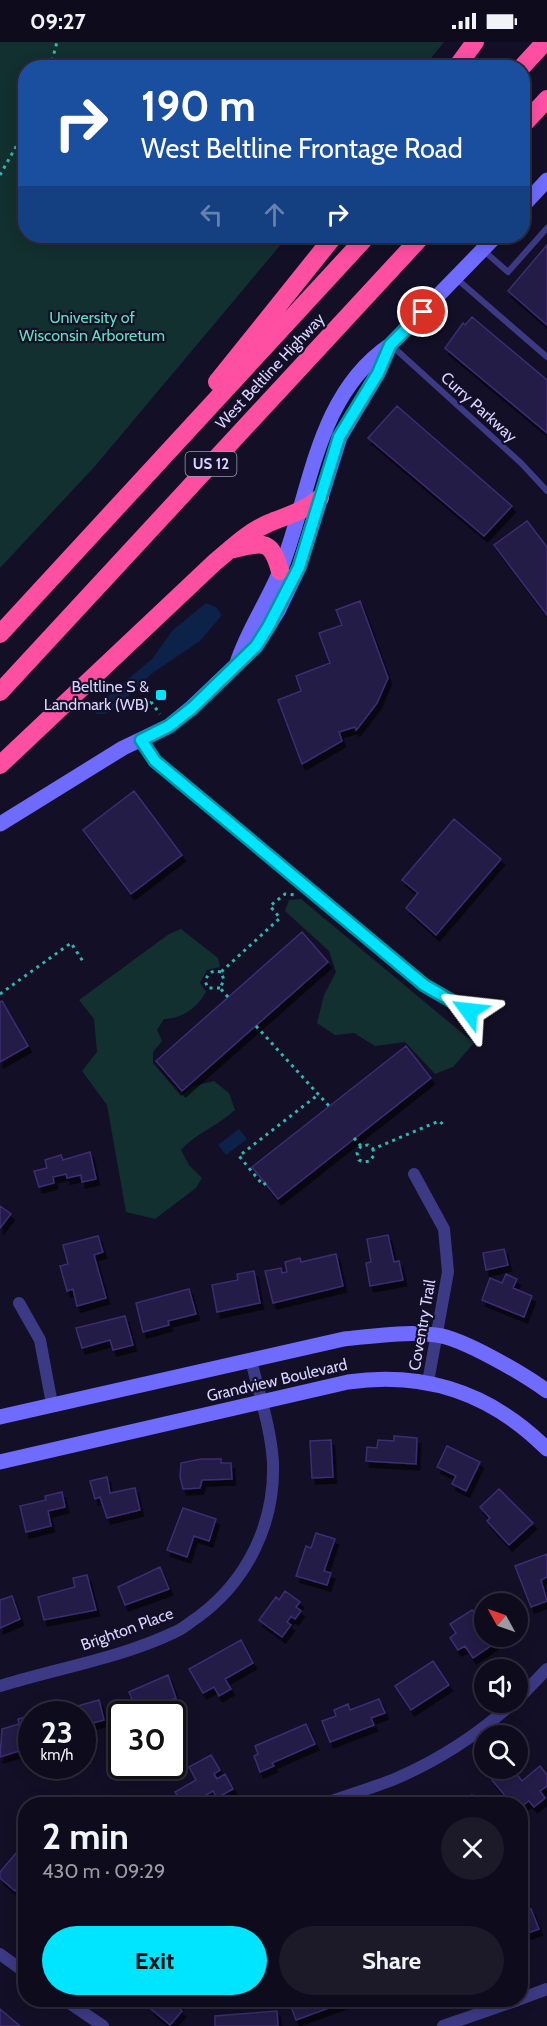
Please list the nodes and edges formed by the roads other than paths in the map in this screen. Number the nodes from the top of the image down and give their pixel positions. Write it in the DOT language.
graph roads {
  1 [pos="475,42"];
  2 [pos="545,42"];
  3 [pos="462,60"];
  4 [pos="528,60"];
  5 [pos="547,99"];
  6 [pos="530,117"];
  7 [pos="547,180"];
  8 [pos="530,198"];
  9 [pos="547,228"];
  10 [pos="328,243"];
  11 [pos="361,243"];
  12 [pos="416,243"];
  13 [pos="490,243"];
  14 [pos="483,250"];
  15 [pos="457,278"];
  16 [pos="390,345"];
  17 [pos="547,357"];
  18 [pos="547,491"];
  19 [pos="320,498"];
  20 [pos="120,503"];
  21 [pos="298,514"];
  22 [pos="230,550"];
  23 [pos="280,571"];
  24 [pos="0,634"];
  25 [pos="237,663"];
  26 [pos="0,692"];
  27 [pos="141,740"];
  28 [pos="0,765"];
  29 [pos="0,824"];
  30 [pos="469,1011"];
  31 [pos="414,1174"];
  32 [pos="19,1303"];
  33 [pos="438,1335"];
  34 [pos="251,1360"];
  35 [pos="428,1382"];
  36 [pos="547,1391"];
  37 [pos="261,1402"];
  38 [pos="52,1404"];
  39 [pos="0,1417"];
  40 [pos="547,1449"];
  41 [pos="0,1462"];
  42 [pos="547,1669"];
  43 [pos="0,1686"];
  44 [pos="528,1689"];
  45 [pos="501,1713"];
  46 [pos="343,1797"];
  47 [pos="0,1954"];
  48 [pos="18,1967"];
  49 [pos="547,1989"];
  50 [pos="528,1996"];
  51 [pos="85,2007"];
  52 [pos="496,2007"];
  53 [pos="103,2026"];
  54 [pos="443,2026"];
  1 -- 3 [label="highway"];
  2 -- 4 [label="highway"];
  5 -- 6 [label="highway"];
  7 -- 8 [label="street"];
  9 -- 14 [label="lane"];
  10 -- 20 [label="highway"];
  11 -- 20 [label="highway, West Beltline Highway / US 12"];
  12 -- 26 [label="highway, West Beltline Highway / US 12"];
  13 -- 14 [label="street"];
  14 -- 15 [label="street"];
  15 -- 16 [label="street"];
  15 -- 17 [label="lane"];
  16 -- 18 [label="lane, Curry Parkway"];
  16 -- 19 [label="street"];
  16 -- 21 [label="street"];
  19 -- 21 [label="highway"];
  19 -- 25 [label="street"];
  20 -- 24 [label="highway, West Beltline Highway / US 12"];
  21 -- 22 [label="highway"];
  21 -- 23 [label="street"];
  22 -- 23 [label="highway"];
  22 -- 28 [label="highway"];
  23 -- 25 [label="street"];
  25 -- 27 [label="street"];
  27 -- 29 [label="street"];
  27 -- 30 [label="street"];
  31 -- 33 [label="street, Coventry Trail"];
  32 -- 38 [label="street"];
  33 -- 34 [label="street, Grandview Boulevard"];
  33 -- 35 [label="street, Coventry Trail"];
  33 -- 36 [label="street, Grandview Boulevard"];
  34 -- 37 [label="street, Brighton Place"];
  34 -- 38 [label="street, Grandview Boulevard"];
  35 -- 37 [label="street, Grandview Boulevard"];
  35 -- 40 [label="street, Grandview Boulevard"];
  37 -- 41 [label="street, Grandview Boulevard"];
  37 -- 43 [label="street, Brighton Place"];
  38 -- 39 [label="street, Grandview Boulevard"];
  42 -- 44 [label="street"];
  45 -- 46 [label="street"];
  47 -- 48 [label="street"];
  49 -- 50 [label="street"];
  51 -- 53 [label="street"];
  52 -- 54 [label="street"];
}
